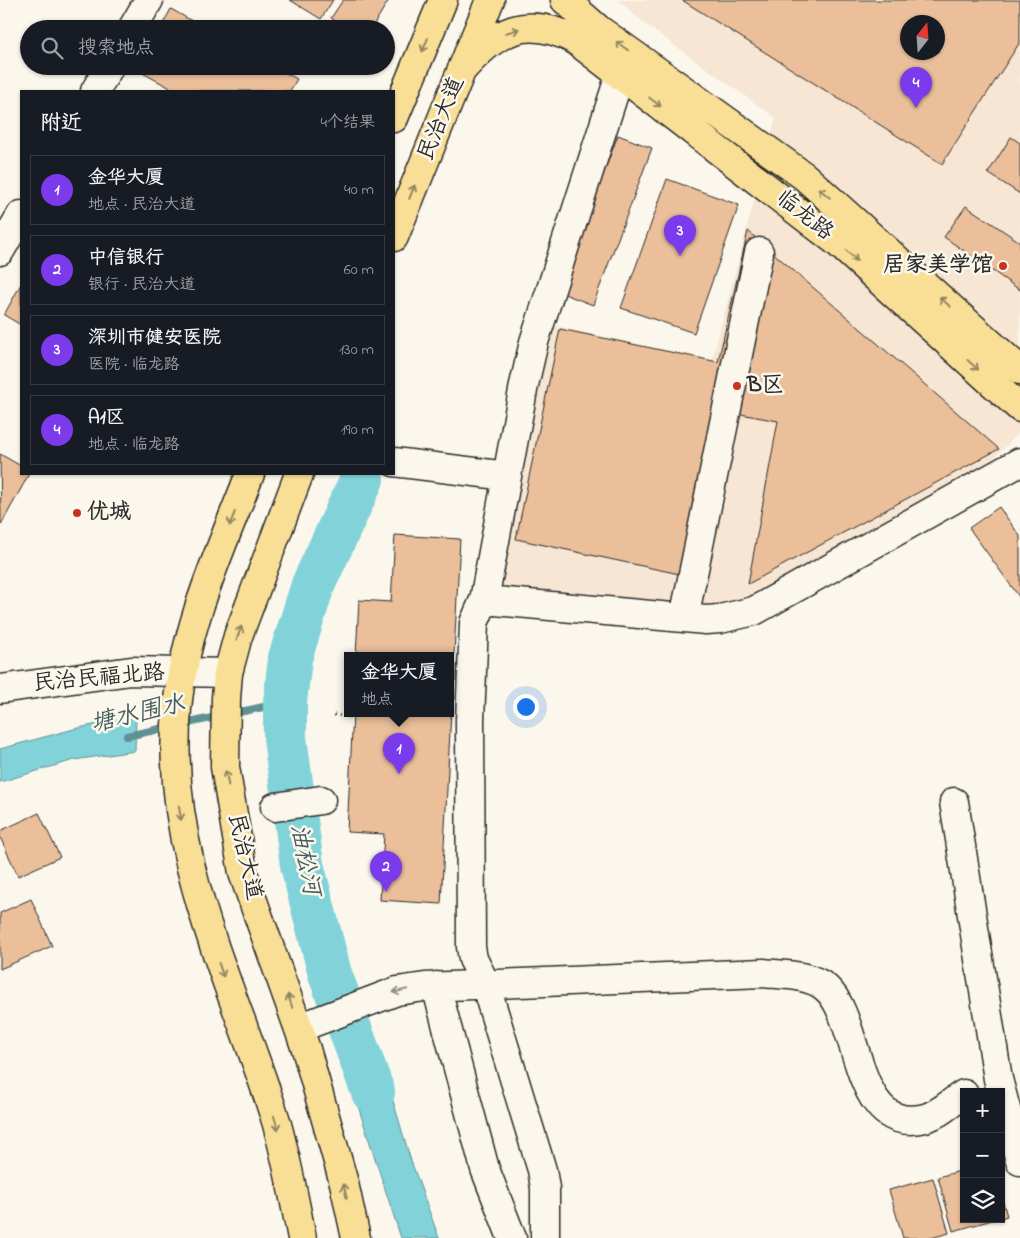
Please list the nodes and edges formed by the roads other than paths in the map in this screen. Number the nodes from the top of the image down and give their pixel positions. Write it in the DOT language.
graph roads {
  1 [pos="149,0"];
  2 [pos="444,0"];
  3 [pos="490,0"];
  4 [pos="565,0"];
  5 [pos="137,20"];
  6 [pos="581,30"];
  7 [pos="461,71"];
  8 [pos="105,75"];
  9 [pos="620,75"];
  10 [pos="96,90"];
  11 [pos="395,116"];
  12 [pos="20,217"];
  13 [pos="395,235"];
  14 [pos="0,250"];
  15 [pos="759,252"];
  16 [pos="1020,370"];
  17 [pos="1020,408"];
  18 [pos="395,462"];
  19 [pos="1020,462"];
  20 [pos="250,475"];
  21 [pos="299,475"];
  22 [pos="507,476"];
  23 [pos="484,600"];
  24 [pos="684,618"];
  25 [pos="183,671"];
  26 [pos="227,685"];
  27 [pos="0,690"];
  28 [pos="315,801"];
  29 [pos="954,802"];
  30 [pos="275,807"];
  31 [pos="485,983"];
  32 [pos="436,986"];
  33 [pos="299,1028"];
  34 [pos="998,1079"];
  35 [pos="977,1088"];
  36 [pos="960,1097"];
  37 [pos="1020,1161"];
  38 [pos="302,1238"];
  39 [pos="356,1238"];
  40 [pos="512,1238"];
  41 [pos="545,1238"];
  1 -- 5 [label="street"];
  2 -- 11 [label="main road, 民治大道, one-way"];
  3 -- 7 [label="main road, 民治大道"];
  4 -- 6 [label="main road"];
  7 -- 6 [label="main road, one-way"];
  6 -- 9 [label="main road, 临龙路"];
  16 -- 6 [label="main road, 临龙路, one-way"];
  13 -- 7 [label="main road, 民治大道, one-way"];
  8 -- 10 [label="street"];
  9 -- 17 [label="main road, 临龙路, one-way"];
  9 -- 22 [label="street"];
  12 -- 14 [label="street"];
  15 -- 24 [label="street"];
  18 -- 22 [label="street"];
  19 -- 24 [label="street"];
  20 -- 25 [label="main road, one-way"];
  26 -- 21 [label="main road, 民治大道, one-way"];
  22 -- 23 [label="street"];
  23 -- 24 [label="street"];
  23 -- 31 [label="street"];
  25 -- 26 [label="street, 民治民福北路"];
  25 -- 27 [label="street, 民治民福北路"];
  25 -- 38 [label="main road, one-way"];
  33 -- 26 [label="main road, 民治大道, one-way"];
  28 -- 30 [label="street"];
  29 -- 34 [label="street"];
  31 -- 32 [label="street"];
  31 -- 36 [label="street"];
  31 -- 41 [label="street"];
  32 -- 33 [label="street, one-way"];
  32 -- 40 [label="street"];
  39 -- 33 [label="main road, 民治大道, one-way"];
  34 -- 35 [label="street"];
  34 -- 37 [label="street"];
}
